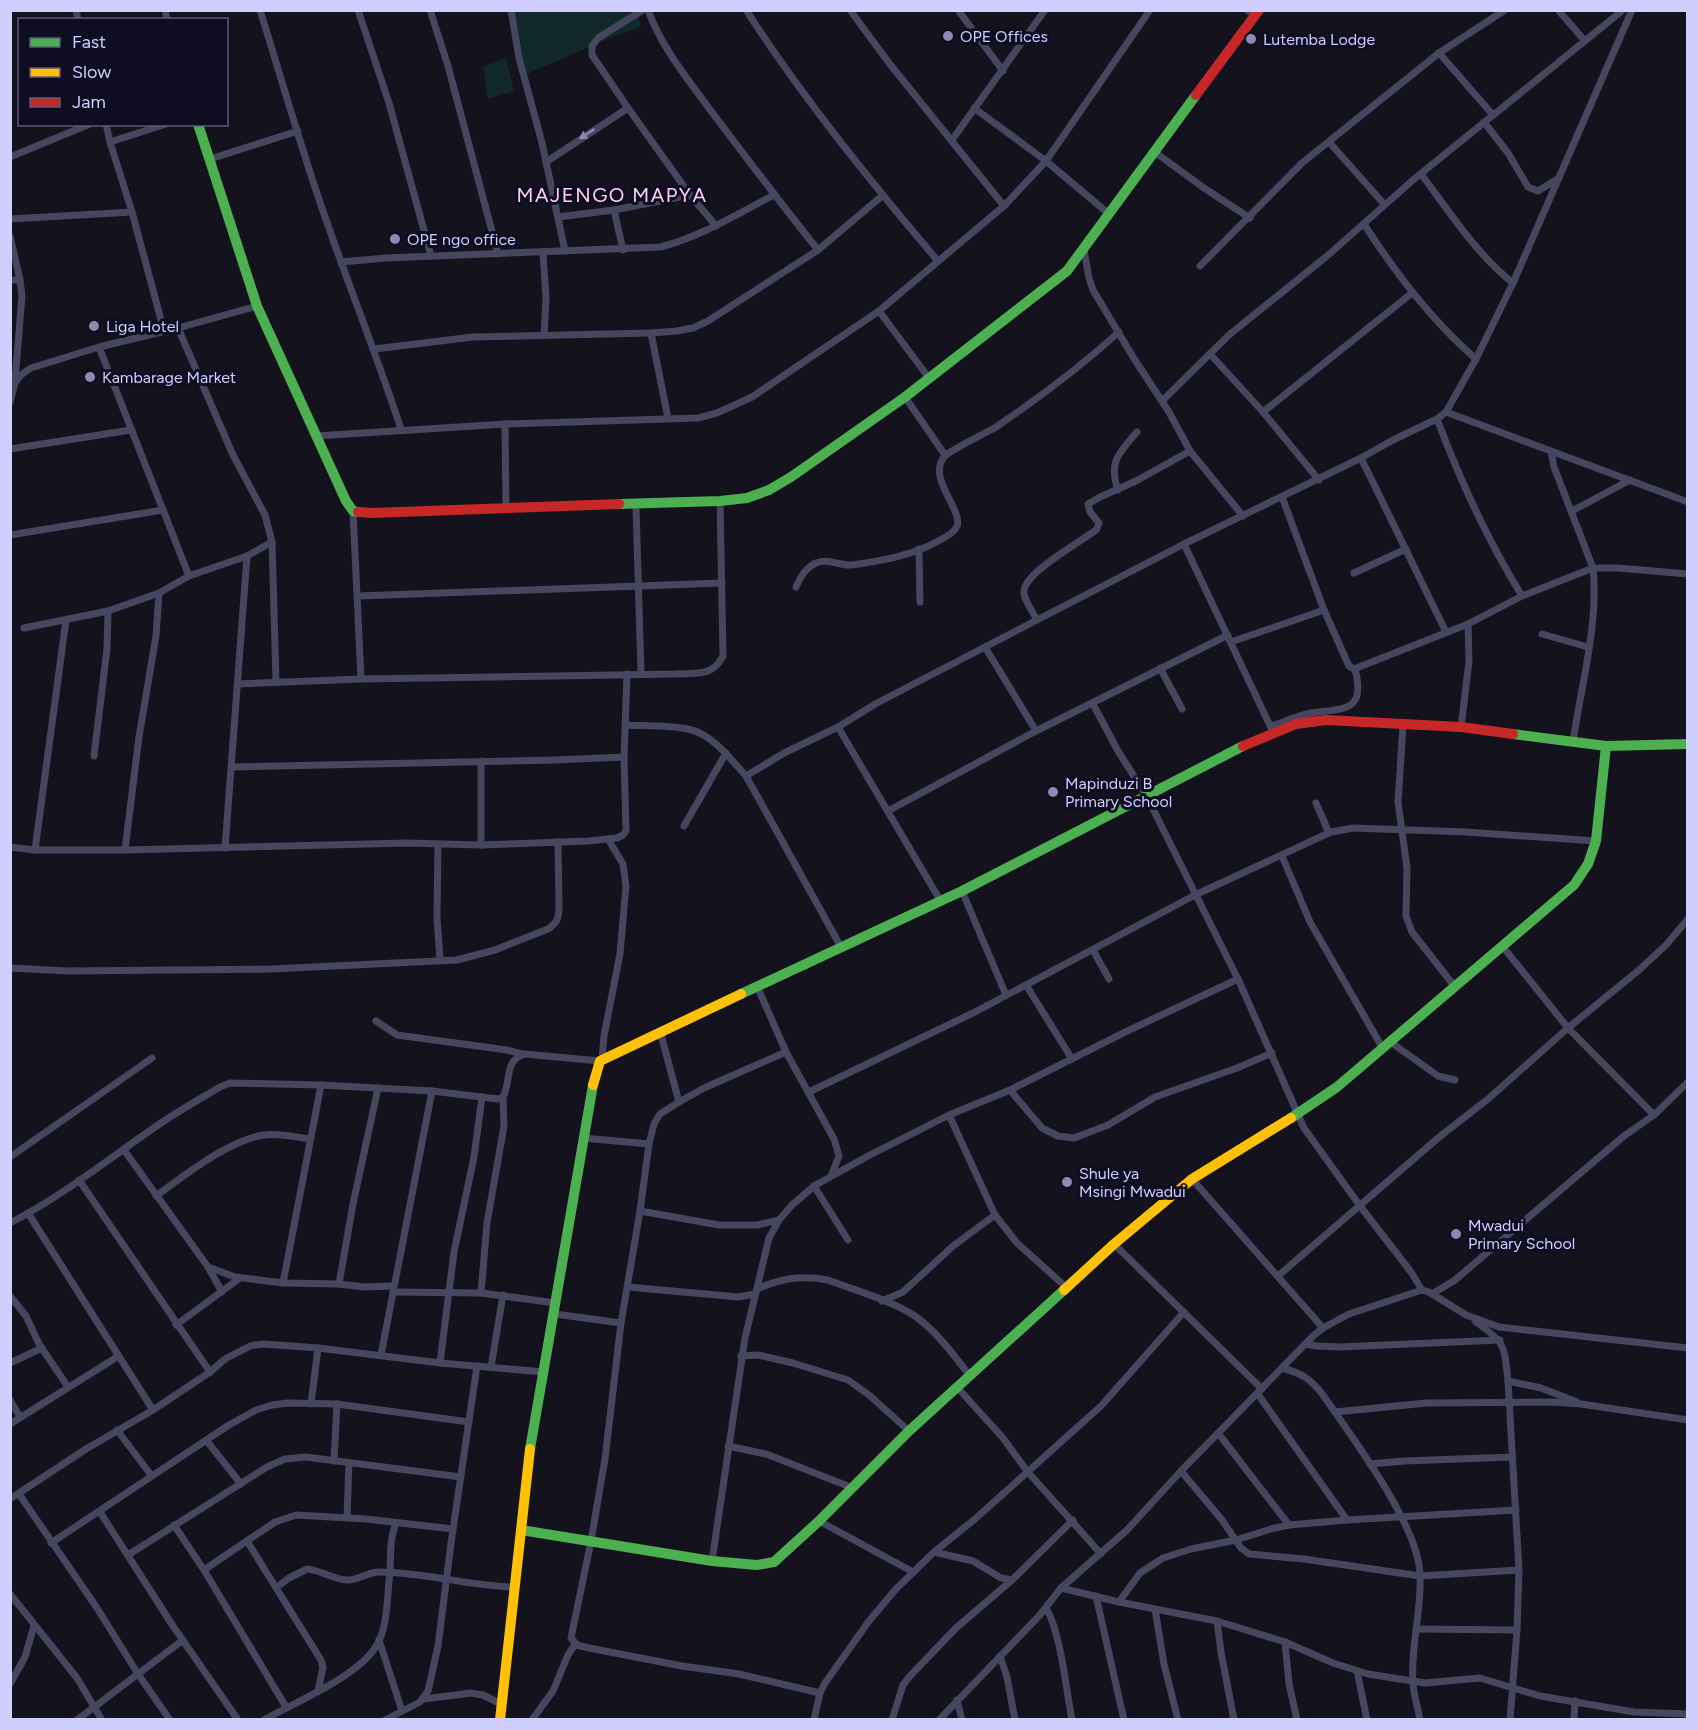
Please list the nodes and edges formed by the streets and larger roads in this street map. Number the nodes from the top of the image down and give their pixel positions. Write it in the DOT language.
graph roads {
  1 [pos="261,10"];
  2 [pos="358,10"];
  3 [pos="430,10"];
  4 [pos="511,10"];
  5 [pos="643,10"];
  6 [pos="648,10"];
  7 [pos="746,10"];
  8 [pos="850,10"];
  9 [pos="958,10"];
  10 [pos="1045,10"];
  11 [pos="1150,10"];
  12 [pos="1505,10"];
  13 [pos="1558,10"];
  14 [pos="1623,10"];
  15 [pos="1632,10"];
  16 [pos="1254,12"];
  17 [pos="1585,41"];
  18 [pos="1438,52"];
  19 [pos="1003,71"];
  20 [pos="628,108"];
  21 [pos="974,108"];
  22 [pos="1493,115"];
  23 [pos="1484,122"];
  24 [pos="85,126"];
  25 [pos="106,126"];
  26 [pos="160,126"];
  27 [pos="199,126"];
  28 [pos="298,131"];
  29 [pos="952,140"];
  30 [pos="110,142"];
  31 [pos="1329,142"];
  32 [pos="1156,153"];
  33 [pos="10,157"];
  34 [pos="210,159"];
  35 [pos="1046,161"];
  36 [pos="546,162"];
  37 [pos="1421,174"];
  38 [pos="1559,178"];
  39 [pos="690,195"];
  40 [pos="774,195"];
  41 [pos="882,196"];
  42 [pos="1384,204"];
  43 [pos="1004,206"];
  44 [pos="615,210"];
  45 [pos="132,212"];
  46 [pos="1109,214"];
  47 [pos="558,217"];
  48 [pos="1250,218"];
  49 [pos="10,219"];
  50 [pos="1364,224"];
  51 [pos="716,226"];
  52 [pos="10,236"];
  53 [pos="623,250"];
  54 [pos="818,250"];
  55 [pos="1084,250"];
  56 [pos="565,251"];
  57 [pos="543,252"];
  58 [pos="498,254"];
  59 [pos="431,256"];
  60 [pos="938,261"];
  61 [pos="341,262"];
  62 [pos="1200,266"];
  63 [pos="10,280"];
  64 [pos="20,280"];
  65 [pos="1513,283"];
  66 [pos="1412,293"];
  67 [pos="257,306"];
  68 [pos="879,311"];
  69 [pos="178,328"];
  70 [pos="164,331"];
  71 [pos="1119,332"];
  72 [pos="651,333"];
  73 [pos="544,335"];
  74 [pos="99,347"];
  75 [pos="374,349"];
  76 [pos="1210,354"];
  77 [pos="1476,359"];
  78 [pos="930,378"];
  79 [pos="15,382"];
  80 [pos="905,397"];
  81 [pos="1162,401"];
  82 [pos="10,402"];
  83 [pos="1263,412"];
  84 [pos="1446,412"];
  85 [pos="668,418"];
  86 [pos="1437,419"];
  87 [pos="505,424"];
  88 [pos="401,429"];
  89 [pos="131,430"];
  90 [pos="1137,432"];
  91 [pos="316,436"];
  92 [pos="10,449"];
  93 [pos="1190,451"];
  94 [pos="1551,451"];
  95 [pos="945,455"];
  96 [pos="1361,459"];
  97 [pos="1319,480"];
  98 [pos="1630,480"];
  99 [pos="1118,490"];
  100 [pos="1282,497"];
  101 [pos="720,501"];
  102 [pos="1688,502"];
  103 [pos="636,506"];
  104 [pos="506,509"];
  105 [pos="163,510"];
  106 [pos="353,511"];
  107 [pos="1572,511"];
  108 [pos="1244,516"];
  109 [pos="10,535"];
  110 [pos="272,542"];
  111 [pos="1184,544"];
  112 [pos="919,549"];
  113 [pos="1406,549"];
  114 [pos="248,556"];
  115 [pos="1593,568"];
  116 [pos="1354,573"];
  117 [pos="1688,574"];
  118 [pos="189,576"];
  119 [pos="722,583"];
  120 [pos="640,587"];
  121 [pos="796,587"];
  122 [pos="159,593"];
  123 [pos="358,596"];
  124 [pos="1522,597"];
  125 [pos="920,602"];
  126 [pos="1324,610"];
  127 [pos="108,611"];
  128 [pos="66,620"];
  129 [pos="1037,620"];
  130 [pos="1468,624"];
  131 [pos="24,628"];
  132 [pos="1446,632"];
  133 [pos="1542,634"];
  134 [pos="1230,638"];
  135 [pos="985,647"];
  136 [pos="1588,647"];
  137 [pos="1160,668"];
  138 [pos="1355,669"];
  139 [pos="627,674"];
  140 [pos="641,674"];
  141 [pos="361,679"];
  142 [pos="276,681"];
  143 [pos="238,684"];
  144 [pos="1093,704"];
  145 [pos="1182,709"];
  146 [pos="626,725"];
  147 [pos="1403,725"];
  148 [pos="838,727"];
  149 [pos="1461,728"];
  150 [pos="1272,729"];
  151 [pos="1036,731"];
  152 [pos="1573,742"];
  153 [pos="1688,744"];
  154 [pos="1606,746"];
  155 [pos="726,753"];
  156 [pos="94,756"];
  157 [pos="624,757"];
  158 [pos="481,761"];
  159 [pos="232,767"];
  160 [pos="746,776"];
  161 [pos="1146,795"];
  162 [pos="1316,804"];
  163 [pos="888,812"];
  164 [pos="684,826"];
  165 [pos="1403,831"];
  166 [pos="1329,833"];
  167 [pos="608,839"];
  168 [pos="1596,841"];
  169 [pos="558,842"];
  170 [pos="438,845"];
  171 [pos="481,845"];
  172 [pos="10,847"];
  173 [pos="225,848"];
  174 [pos="35,850"];
  175 [pos="125,850"];
  176 [pos="1282,855"];
  177 [pos="962,891"];
  178 [pos="1195,895"];
  179 [pos="940,900"];
  180 [pos="1688,919"];
  181 [pos="841,947"];
  182 [pos="1503,947"];
  183 [pos="1093,950"];
  184 [pos="440,960"];
  185 [pos="10,968"];
  186 [pos="1109,979"];
  187 [pos="1238,979"];
  188 [pos="1026,985"];
  189 [pos="757,986"];
  190 [pos="1455,987"];
  191 [pos="1006,995"];
  192 [pos="376,1021"];
  193 [pos="1568,1028"];
  194 [pos="660,1031"];
  195 [pos="1386,1044"];
  196 [pos="786,1052"];
  197 [pos="1272,1053"];
  198 [pos="525,1054"];
  199 [pos="152,1058"];
  200 [pos="1072,1059"];
  201 [pos="601,1061"];
  202 [pos="1455,1080"];
  203 [pos="1688,1082"];
  204 [pos="321,1084"];
  205 [pos="378,1088"];
  206 [pos="1010,1090"];
  207 [pos="432,1091"];
  208 [pos="808,1092"];
  209 [pos="482,1097"];
  210 [pos="503,1097"];
  211 [pos="679,1102"];
  212 [pos="1299,1113"];
  213 [pos="949,1115"];
  214 [pos="1654,1115"];
  215 [pos="583,1138"];
  216 [pos="310,1139"];
  217 [pos="649,1144"];
  218 [pos="124,1150"];
  219 [pos="10,1157"];
  220 [pos="831,1176"];
  221 [pos="1192,1179"];
  222 [pos="79,1180"];
  223 [pos="814,1186"];
  224 [pos="156,1196"];
  225 [pos="1360,1206"];
  226 [pos="640,1211"];
  227 [pos="28,1213"];
  228 [pos="995,1215"];
  229 [pos="779,1220"];
  230 [pos="10,1222"];
  231 [pos="848,1240"];
  232 [pos="1114,1244"];
  233 [pos="208,1267"];
  234 [pos="1278,1276"];
  235 [pos="240,1278"];
  236 [pos="283,1282"];
  237 [pos="339,1284"];
  238 [pos="628,1287"];
  239 [pos="1067,1288"];
  240 [pos="393,1289"];
  241 [pos="1422,1290"];
  242 [pos="222,1292"];
  243 [pos="756,1292"];
  244 [pos="448,1293"];
  245 [pos="481,1293"];
  246 [pos="1432,1294"];
  247 [pos="503,1295"];
  248 [pos="10,1296"];
  249 [pos="882,1301"];
  250 [pos="555,1308"];
  251 [pos="1184,1312"];
  252 [pos="1466,1315"];
  253 [pos="621,1323"];
  254 [pos="176,1325"];
  255 [pos="1323,1328"];
  256 [pos="1500,1341"];
  257 [pos="1306,1344"];
  258 [pos="42,1348"];
  259 [pos="318,1348"];
  260 [pos="1688,1348"];
  261 [pos="381,1355"];
  262 [pos="741,1356"];
  263 [pos="117,1357"];
  264 [pos="10,1363"];
  265 [pos="440,1363"];
  266 [pos="477,1366"];
  267 [pos="491,1367"];
  268 [pos="1282,1368"];
  269 [pos="210,1372"];
  270 [pos="544,1372"];
  271 [pos="969,1375"];
  272 [pos="1508,1381"];
  273 [pos="68,1387"];
  274 [pos="957,1387"];
  275 [pos="1259,1391"];
  276 [pos="10,1401"];
  277 [pos="1509,1403"];
  278 [pos="311,1404"];
  279 [pos="337,1404"];
  280 [pos="1581,1404"];
  281 [pos="153,1410"];
  282 [pos="1335,1412"];
  283 [pos="20,1417"];
  284 [pos="1688,1420"];
  285 [pos="470,1422"];
  286 [pos="10,1424"];
  287 [pos="117,1430"];
  288 [pos="909,1431"];
  289 [pos="1218,1433"];
  290 [pos="206,1440"];
  291 [pos="728,1446"];
  292 [pos="1512,1457"];
  293 [pos="334,1461"];
  294 [pos="350,1463"];
  295 [pos="1370,1464"];
  296 [pos="1027,1470"];
  297 [pos="1182,1471"];
  298 [pos="151,1475"];
  299 [pos="461,1477"];
  300 [pos="242,1484"];
  301 [pos="853,1488"];
  302 [pos="19,1494"];
  303 [pos="10,1499"];
  304 [pos="1516,1510"];
  305 [pos="100,1512"];
  306 [pos="347,1517"];
  307 [pos="1401,1517"];
  308 [pos="1073,1520"];
  309 [pos="1347,1520"];
  310 [pos="819,1521"];
  311 [pos="396,1523"];
  312 [pos="174,1525"];
  313 [pos="1289,1526"];
  314 [pos="453,1529"];
  315 [pos="521,1530"];
  316 [pos="1236,1539"];
  317 [pos="246,1541"];
  318 [pos="591,1541"];
  319 [pos="51,1543"];
  320 [pos="934,1552"];
  321 [pos="1101,1554"];
  322 [pos="128,1555"];
  323 [pos="712,1560"];
  324 [pos="204,1570"];
  325 [pos="1519,1570"];
  326 [pos="914,1572"];
  327 [pos="390,1573"];
  328 [pos="1420,1576"];
  329 [pos="446,1578"];
  330 [pos="1012,1580"];
  331 [pos="277,1587"];
  332 [pos="513,1587"];
  333 [pos="1061,1588"];
  334 [pos="10,1594"];
  335 [pos="1096,1596"];
  336 [pos="1119,1602"];
  337 [pos="1046,1608"];
  338 [pos="1155,1609"];
  339 [pos="1217,1621"];
  340 [pos="34,1626"];
  341 [pos="1416,1629"];
  342 [pos="1517,1630"];
  343 [pos="183,1640"];
  344 [pos="379,1640"];
  345 [pos="1285,1642"];
  346 [pos="575,1644"];
  347 [pos="1000,1656"];
  348 [pos="1357,1671"];
  349 [pos="138,1674"];
  350 [pos="1413,1682"];
  351 [pos="10,1684"];
  352 [pos="1512,1689"];
  353 [pos="318,1691"];
  354 [pos="820,1693"];
  355 [pos="424,1699"];
  356 [pos="957,1700"];
  357 [pos="1575,1701"];
  358 [pos="501,1704"];
  359 [pos="95,1707"];
  360 [pos="286,1707"];
  361 [pos="402,1711"];
  362 [pos="1688,1714"];
  363 [pos="1634,1716"];
  364 [pos="77,1719"];
  365 [pos="102,1719"];
  366 [pos="170,1719"];
  367 [pos="238,1719"];
  368 [pos="264,1719"];
  369 [pos="385,1719"];
  370 [pos="500,1719"];
  371 [pos="532,1719"];
  372 [pos="814,1719"];
  373 [pos="892,1719"];
  374 [pos="939,1719"];
  375 [pos="962,1719"];
  376 [pos="1015,1719"];
  377 [pos="1072,1719"];
  378 [pos="1124,1719"];
  379 [pos="1178,1719"];
  380 [pos="1234,1719"];
  381 [pos="1297,1719"];
  382 [pos="1367,1719"];
  383 [pos="1420,1719"];
  384 [pos="1510,1719"];
  385 [pos="1574,1719"];
  1 -- 28 [label="street"];
  2 -- 59 [label="street"];
  3 -- 58 [label="street"];
  4 -- 36 [label="street"];
  5 -- 20 [label="street"];
  6 -- 40 [label="street"];
  7 -- 41 [label="street"];
  8 -- 29 [label="street"];
  9 -- 19 [label="street"];
  10 -- 19 [label="street"];
  11 -- 35 [label="street"];
  12 -- 18 [label="street"];
  13 -- 17 [label="street"];
  14 -- 17 [label="street"];
  15 -- 38 [label="street"];
  16 -- 32 [label="street"];
  17 -- 22 [label="street"];
  18 -- 22 [label="street"];
  18 -- 31 [label="street"];
  19 -- 21 [label="street"];
  20 -- 36 [label="street, one-way"];
  20 -- 39 [label="street"];
  21 -- 29 [label="street"];
  21 -- 35 [label="street"];
  22 -- 23 [label="street"];
  23 -- 37 [label="street"];
  23 -- 38 [label="street"];
  24 -- 33 [label="street"];
  25 -- 30 [label="street"];
  26 -- 30 [label="street"];
  27 -- 34 [label="street"];
  28 -- 34 [label="street"];
  28 -- 61 [label="street"];
  29 -- 43 [label="street"];
  30 -- 45 [label="street"];
  31 -- 42 [label="street"];
  31 -- 48 [label="street"];
  32 -- 46 [label="street"];
  32 -- 48 [label="street"];
  34 -- 67 [label="street"];
  35 -- 43 [label="street"];
  35 -- 46 [label="street"];
  36 -- 47 [label="street"];
  37 -- 42 [label="street"];
  37 -- 65 [label="street"];
  38 -- 65 [label="street"];
  39 -- 44 [label="street"];
  39 -- 51 [label="street"];
  40 -- 51 [label="street"];
  40 -- 54 [label="street"];
  41 -- 54 [label="street"];
  41 -- 60 [label="street"];
  42 -- 50 [label="street"];
  43 -- 60 [label="street"];
  44 -- 47 [label="street"];
  44 -- 53 [label="street"];
  45 -- 49 [label="street"];
  45 -- 70 [label="street"];
  46 -- 55 [label="street"];
  47 -- 56 [label="street"];
  48 -- 62 [label="street"];
  50 -- 66 [label="street"];
  50 -- 76 [label="street"];
  51 -- 53 [label="street"];
  52 -- 64 [label="street"];
  53 -- 56 [label="street"];
  54 -- 72 [label="street"];
  55 -- 71 [label="street"];
  55 -- 78 [label="street"];
  56 -- 57 [label="street"];
  57 -- 58 [label="street"];
  57 -- 73 [label="street"];
  58 -- 59 [label="street"];
  59 -- 61 [label="street"];
  60 -- 68 [label="street"];
  61 -- 75 [label="street"];
  63 -- 64 [label="street"];
  64 -- 79 [label="street"];
  65 -- 77 [label="street"];
  66 -- 77 [label="street"];
  66 -- 83 [label="street"];
  67 -- 69 [label="street"];
  67 -- 91 [label="street"];
  68 -- 78 [label="street"];
  68 -- 85 [label="street"];
  69 -- 70 [label="street"];
  69 -- 110 [label="street"];
  70 -- 74 [label="street"];
  71 -- 81 [label="street"];
  71 -- 95 [label="street"];
  72 -- 73 [label="street"];
  72 -- 85 [label="street"];
  73 -- 75 [label="street"];
  74 -- 79 [label="street"];
  74 -- 89 [label="street"];
  75 -- 88 [label="street"];
  76 -- 81 [label="street"];
  76 -- 83 [label="street"];
  77 -- 84 [label="street"];
  78 -- 80 [label="street"];
  79 -- 82 [label="street"];
  80 -- 95 [label="street"];
  80 -- 101 [label="street"];
  81 -- 93 [label="street"];
  83 -- 97 [label="street"];
  84 -- 86 [label="street"];
  84 -- 94 [label="street"];
  85 -- 87 [label="street"];
  86 -- 96 [label="street"];
  86 -- 124 [label="street"];
  87 -- 88 [label="street"];
  87 -- 104 [label="street"];
  88 -- 91 [label="street"];
  89 -- 92 [label="street"];
  89 -- 105 [label="street"];
  90 -- 99 [label="street"];
  91 -- 106 [label="street"];
  93 -- 99 [label="street"];
  93 -- 108 [label="street"];
  94 -- 98 [label="street"];
  94 -- 107 [label="street"];
  95 -- 112 [label="street"];
  96 -- 97 [label="street"];
  96 -- 113 [label="street"];
  97 -- 100 [label="street"];
  98 -- 102 [label="street"];
  98 -- 107 [label="street"];
  99 -- 129 [label="street"];
  100 -- 108 [label="street"];
  100 -- 126 [label="street"];
  101 -- 103 [label="street"];
  101 -- 119 [label="street"];
  103 -- 104 [label="street"];
  103 -- 120 [label="street"];
  104 -- 106 [label="street"];
  105 -- 109 [label="street"];
  105 -- 118 [label="street"];
  106 -- 123 [label="street"];
  107 -- 115 [label="street"];
  108 -- 111 [label="street"];
  110 -- 114 [label="street"];
  110 -- 142 [label="street"];
  111 -- 129 [label="street"];
  111 -- 134 [label="street"];
  112 -- 121 [label="street"];
  112 -- 125 [label="street"];
  113 -- 116 [label="street"];
  113 -- 132 [label="street"];
  114 -- 118 [label="street"];
  114 -- 143 [label="street"];
  115 -- 117 [label="street"];
  115 -- 124 [label="street"];
  115 -- 136 [label="street"];
  118 -- 122 [label="street"];
  119 -- 120 [label="street"];
  119 -- 140 [label="street"];
  120 -- 123 [label="street"];
  120 -- 140 [label="street"];
  122 -- 127 [label="street"];
  122 -- 175 [label="street"];
  123 -- 141 [label="street"];
  124 -- 130 [label="street"];
  126 -- 134 [label="street"];
  126 -- 138 [label="street"];
  127 -- 128 [label="street"];
  127 -- 156 [label="street"];
  128 -- 131 [label="street"];
  128 -- 174 [label="street"];
  129 -- 135 [label="street"];
  130 -- 132 [label="street"];
  130 -- 149 [label="street"];
  132 -- 138 [label="street"];
  133 -- 136 [label="street"];
  134 -- 137 [label="street"];
  134 -- 150 [label="street"];
  135 -- 148 [label="street"];
  135 -- 151 [label="street"];
  136 -- 152 [label="street"];
  137 -- 144 [label="street"];
  137 -- 145 [label="street"];
  138 -- 150 [label="street"];
  139 -- 140 [label="street"];
  139 -- 141 [label="street"];
  139 -- 146 [label="street"];
  141 -- 142 [label="street"];
  142 -- 143 [label="street"];
  143 -- 159 [label="street"];
  144 -- 151 [label="street"];
  144 -- 161 [label="street"];
  146 -- 155 [label="street"];
  146 -- 157 [label="street"];
  147 -- 149 [label="street"];
  147 -- 150 [label="street"];
  147 -- 165 [label="street"];
  148 -- 160 [label="street"];
  148 -- 163 [label="street"];
  149 -- 152 [label="street"];
  150 -- 161 [label="street"];
  151 -- 163 [label="street"];
  152 -- 154 [label="street"];
  153 -- 154 [label="street"];
  154 -- 168 [label="street"];
  155 -- 160 [label="street"];
  155 -- 164 [label="street"];
  157 -- 158 [label="street"];
  157 -- 167 [label="street"];
  158 -- 159 [label="street"];
  158 -- 171 [label="street"];
  159 -- 173 [label="street"];
  160 -- 181 [label="street"];
  161 -- 177 [label="street"];
  161 -- 178 [label="street"];
  162 -- 166 [label="street"];
  163 -- 179 [label="street"];
  165 -- 166 [label="street"];
  165 -- 168 [label="street"];
  165 -- 190 [label="street"];
  166 -- 176 [label="street"];
  167 -- 169 [label="street"];
  167 -- 201 [label="street"];
  168 -- 182 [label="street"];
  169 -- 171 [label="street"];
  169 -- 184 [label="street"];
  170 -- 171 [label="street"];
  170 -- 173 [label="street"];
  170 -- 184 [label="street"];
  172 -- 174 [label="street"];
  173 -- 175 [label="street"];
  174 -- 175 [label="street"];
  176 -- 178 [label="street"];
  176 -- 195 [label="street"];
  177 -- 179 [label="street"];
  177 -- 191 [label="street"];
  178 -- 183 [label="street"];
  178 -- 187 [label="street"];
  179 -- 181 [label="street"];
  180 -- 193 [label="street"];
  181 -- 189 [label="street"];
  182 -- 190 [label="street"];
  182 -- 193 [label="street"];
  183 -- 186 [label="street"];
  183 -- 188 [label="street"];
  184 -- 185 [label="street"];
  187 -- 197 [label="street"];
  187 -- 200 [label="street"];
  188 -- 191 [label="street"];
  188 -- 200 [label="street"];
  189 -- 194 [label="street"];
  189 -- 196 [label="street"];
  190 -- 195 [label="street"];
  191 -- 208 [label="street"];
  192 -- 198 [label="street"];
  193 -- 214 [label="street"];
  193 -- 225 [label="street"];
  194 -- 201 [label="street"];
  194 -- 211 [label="street"];
  195 -- 202 [label="street"];
  195 -- 212 [label="street"];
  196 -- 208 [label="street"];
  196 -- 211 [label="street"];
  197 -- 206 [label="street"];
  197 -- 212 [label="street"];
  198 -- 201 [label="street"];
  198 -- 210 [label="street"];
  199 -- 219 [label="street"];
  200 -- 206 [label="street"];
  201 -- 215 [label="street"];
  203 -- 214 [label="street"];
  204 -- 205 [label="street"];
  204 -- 216 [label="street"];
  204 -- 218 [label="street"];
  205 -- 207 [label="street"];
  205 -- 237 [label="street"];
  206 -- 213 [label="street"];
  207 -- 209 [label="street"];
  207 -- 240 [label="street"];
  208 -- 220 [label="street"];
  209 -- 210 [label="street"];
  209 -- 244 [label="street"];
  210 -- 245 [label="street"];
  211 -- 217 [label="street"];
  212 -- 221 [label="street"];
  212 -- 225 [label="street"];
  213 -- 220 [label="street"];
  213 -- 228 [label="street"];
  214 -- 246 [label="street"];
  215 -- 217 [label="street"];
  215 -- 250 [label="street"];
  216 -- 224 [label="street"];
  216 -- 236 [label="street"];
  217 -- 226 [label="street"];
  218 -- 222 [label="street"];
  218 -- 224 [label="street"];
  220 -- 223 [label="street"];
  221 -- 232 [label="street"];
  221 -- 234 [label="street"];
  222 -- 227 [label="street"];
  222 -- 254 [label="street"];
  223 -- 229 [label="street"];
  223 -- 231 [label="street"];
  224 -- 233 [label="street"];
  225 -- 234 [label="street"];
  225 -- 241 [label="street"];
  226 -- 229 [label="street"];
  226 -- 238 [label="street"];
  227 -- 230 [label="street"];
  227 -- 263 [label="street"];
  228 -- 239 [label="street"];
  228 -- 249 [label="street"];
  229 -- 243 [label="street"];
  232 -- 239 [label="street"];
  232 -- 251 [label="street"];
  233 -- 235 [label="street"];
  233 -- 242 [label="street"];
  234 -- 255 [label="street"];
  235 -- 236 [label="street"];
  235 -- 242 [label="street"];
  236 -- 237 [label="street"];
  237 -- 240 [label="street"];
  238 -- 243 [label="street"];
  238 -- 253 [label="street"];
  239 -- 271 [label="street"];
  240 -- 244 [label="street"];
  240 -- 261 [label="street"];
  241 -- 246 [label="street"];
  241 -- 255 [label="street"];
  242 -- 254 [label="street"];
  243 -- 249 [label="street"];
  243 -- 262 [label="street"];
  244 -- 245 [label="street"];
  244 -- 265 [label="street"];
  245 -- 247 [label="street"];
  246 -- 252 [label="street"];
  247 -- 250 [label="street"];
  247 -- 267 [label="street"];
  248 -- 258 [label="street"];
  249 -- 271 [label="street"];
  250 -- 253 [label="street"];
  250 -- 270 [label="street"];
  251 -- 275 [label="street"];
  251 -- 296 [label="street"];
  252 -- 256 [label="street"];
  252 -- 260 [label="street"];
  253 -- 318 [label="street"];
  254 -- 269 [label="street"];
  255 -- 257 [label="street"];
  256 -- 257 [label="street"];
  256 -- 272 [label="street"];
  257 -- 268 [label="street"];
  258 -- 264 [label="street"];
  258 -- 273 [label="street"];
  259 -- 261 [label="street"];
  259 -- 269 [label="street"];
  259 -- 278 [label="street"];
  261 -- 265 [label="street"];
  262 -- 288 [label="street"];
  262 -- 291 [label="street"];
  263 -- 273 [label="street"];
  263 -- 281 [label="street"];
  265 -- 266 [label="street"];
  266 -- 267 [label="street"];
  266 -- 285 [label="street"];
  267 -- 270 [label="street"];
  268 -- 275 [label="street"];
  268 -- 282 [label="street"];
  269 -- 281 [label="street"];
  270 -- 315 [label="street"];
  271 -- 274 [label="street"];
  272 -- 277 [label="street"];
  272 -- 280 [label="street"];
  273 -- 283 [label="street"];
  274 -- 288 [label="street"];
  274 -- 296 [label="street"];
  275 -- 289 [label="street"];
  275 -- 309 [label="street"];
  276 -- 283 [label="street"];
  277 -- 280 [label="street"];
  277 -- 282 [label="street"];
  277 -- 292 [label="street"];
  278 -- 279 [label="street"];
  278 -- 290 [label="street"];
  279 -- 285 [label="street"];
  279 -- 293 [label="street"];
  280 -- 284 [label="street"];
  281 -- 287 [label="street"];
  282 -- 295 [label="street"];
  283 -- 286 [label="street"];
  285 -- 299 [label="street"];
  287 -- 298 [label="street"];
  287 -- 302 [label="street"];
  288 -- 301 [label="street"];
  289 -- 297 [label="street"];
  289 -- 313 [label="street"];
  290 -- 298 [label="street"];
  290 -- 300 [label="street"];
  291 -- 301 [label="street"];
  291 -- 323 [label="street"];
  292 -- 295 [label="street"];
  292 -- 304 [label="street"];
  293 -- 294 [label="street"];
  293 -- 300 [label="street"];
  294 -- 299 [label="street"];
  294 -- 306 [label="street"];
  295 -- 307 [label="street"];
  296 -- 308 [label="street"];
  296 -- 320 [label="street"];
  297 -- 316 [label="street"];
  297 -- 321 [label="street"];
  298 -- 305 [label="street"];
  299 -- 314 [label="street"];
  300 -- 312 [label="street"];
  301 -- 310 [label="street"];
  302 -- 303 [label="street"];
  302 -- 319 [label="street"];
  304 -- 307 [label="street"];
  304 -- 325 [label="street"];
  305 -- 319 [label="street"];
  305 -- 322 [label="street"];
  306 -- 311 [label="street"];
  306 -- 317 [label="street"];
  307 -- 309 [label="street"];
  307 -- 328 [label="street"];
  308 -- 321 [label="street"];
  308 -- 330 [label="street"];
  309 -- 313 [label="street"];
  310 -- 323 [label="street"];
  310 -- 326 [label="street"];
  311 -- 314 [label="street"];
  311 -- 327 [label="street"];
  312 -- 322 [label="street"];
  312 -- 324 [label="street"];
  313 -- 316 [label="street"];
  314 -- 329 [label="street"];
  315 -- 318 [label="street"];
  315 -- 332 [label="street"];
  316 -- 328 [label="street"];
  316 -- 336 [label="street"];
  317 -- 324 [label="street"];
  317 -- 331 [label="street"];
  318 -- 323 [label="street"];
  318 -- 346 [label="street"];
  319 -- 349 [label="street"];
  320 -- 326 [label="street"];
  320 -- 330 [label="street"];
  321 -- 333 [label="street"];
  322 -- 343 [label="street"];
  324 -- 360 [label="street"];
  325 -- 328 [label="street"];
  325 -- 342 [label="street"];
  326 -- 354 [label="street"];
  327 -- 329 [label="street"];
  327 -- 331 [label="street"];
  327 -- 344 [label="street"];
  328 -- 341 [label="street"];
  329 -- 332 [label="street"];
  329 -- 355 [label="street"];
  330 -- 373 [label="street"];
  331 -- 353 [label="street"];
  332 -- 358 [label="street"];
  333 -- 335 [label="street"];
  333 -- 337 [label="street"];
  334 -- 340 [label="street"];
  335 -- 336 [label="street"];
  335 -- 378 [label="street"];
  336 -- 338 [label="street"];
  337 -- 347 [label="street"];
  337 -- 377 [label="street"];
  338 -- 339 [label="street"];
  338 -- 379 [label="street"];
  339 -- 345 [label="street"];
  339 -- 380 [label="street"];
  340 -- 351 [label="street"];
  340 -- 359 [label="street"];
  341 -- 342 [label="street"];
  341 -- 350 [label="street"];
  342 -- 352 [label="street"];
  343 -- 349 [label="street"];
  343 -- 367 [label="street"];
  344 -- 353 [label="street"];
  344 -- 361 [label="street"];
  345 -- 348 [label="street"];
  345 -- 381 [label="street"];
  346 -- 354 [label="street"];
  346 -- 371 [label="street"];
  347 -- 356 [label="street"];
  347 -- 376 [label="street"];
  348 -- 350 [label="street"];
  348 -- 382 [label="street"];
  349 -- 359 [label="street"];
  349 -- 366 [label="street"];
  350 -- 352 [label="street"];
  350 -- 383 [label="street"];
  352 -- 357 [label="street"];
  352 -- 384 [label="street"];
  353 -- 360 [label="street"];
  354 -- 372 [label="street"];
  355 -- 358 [label="street"];
  355 -- 361 [label="street"];
  356 -- 374 [label="street"];
  356 -- 375 [label="street"];
  357 -- 363 [label="street"];
  357 -- 385 [label="street"];
  358 -- 370 [label="street"];
  359 -- 364 [label="street"];
  359 -- 365 [label="street"];
  360 -- 368 [label="street"];
  361 -- 369 [label="street"];
  362 -- 363 [label="street"];
}
